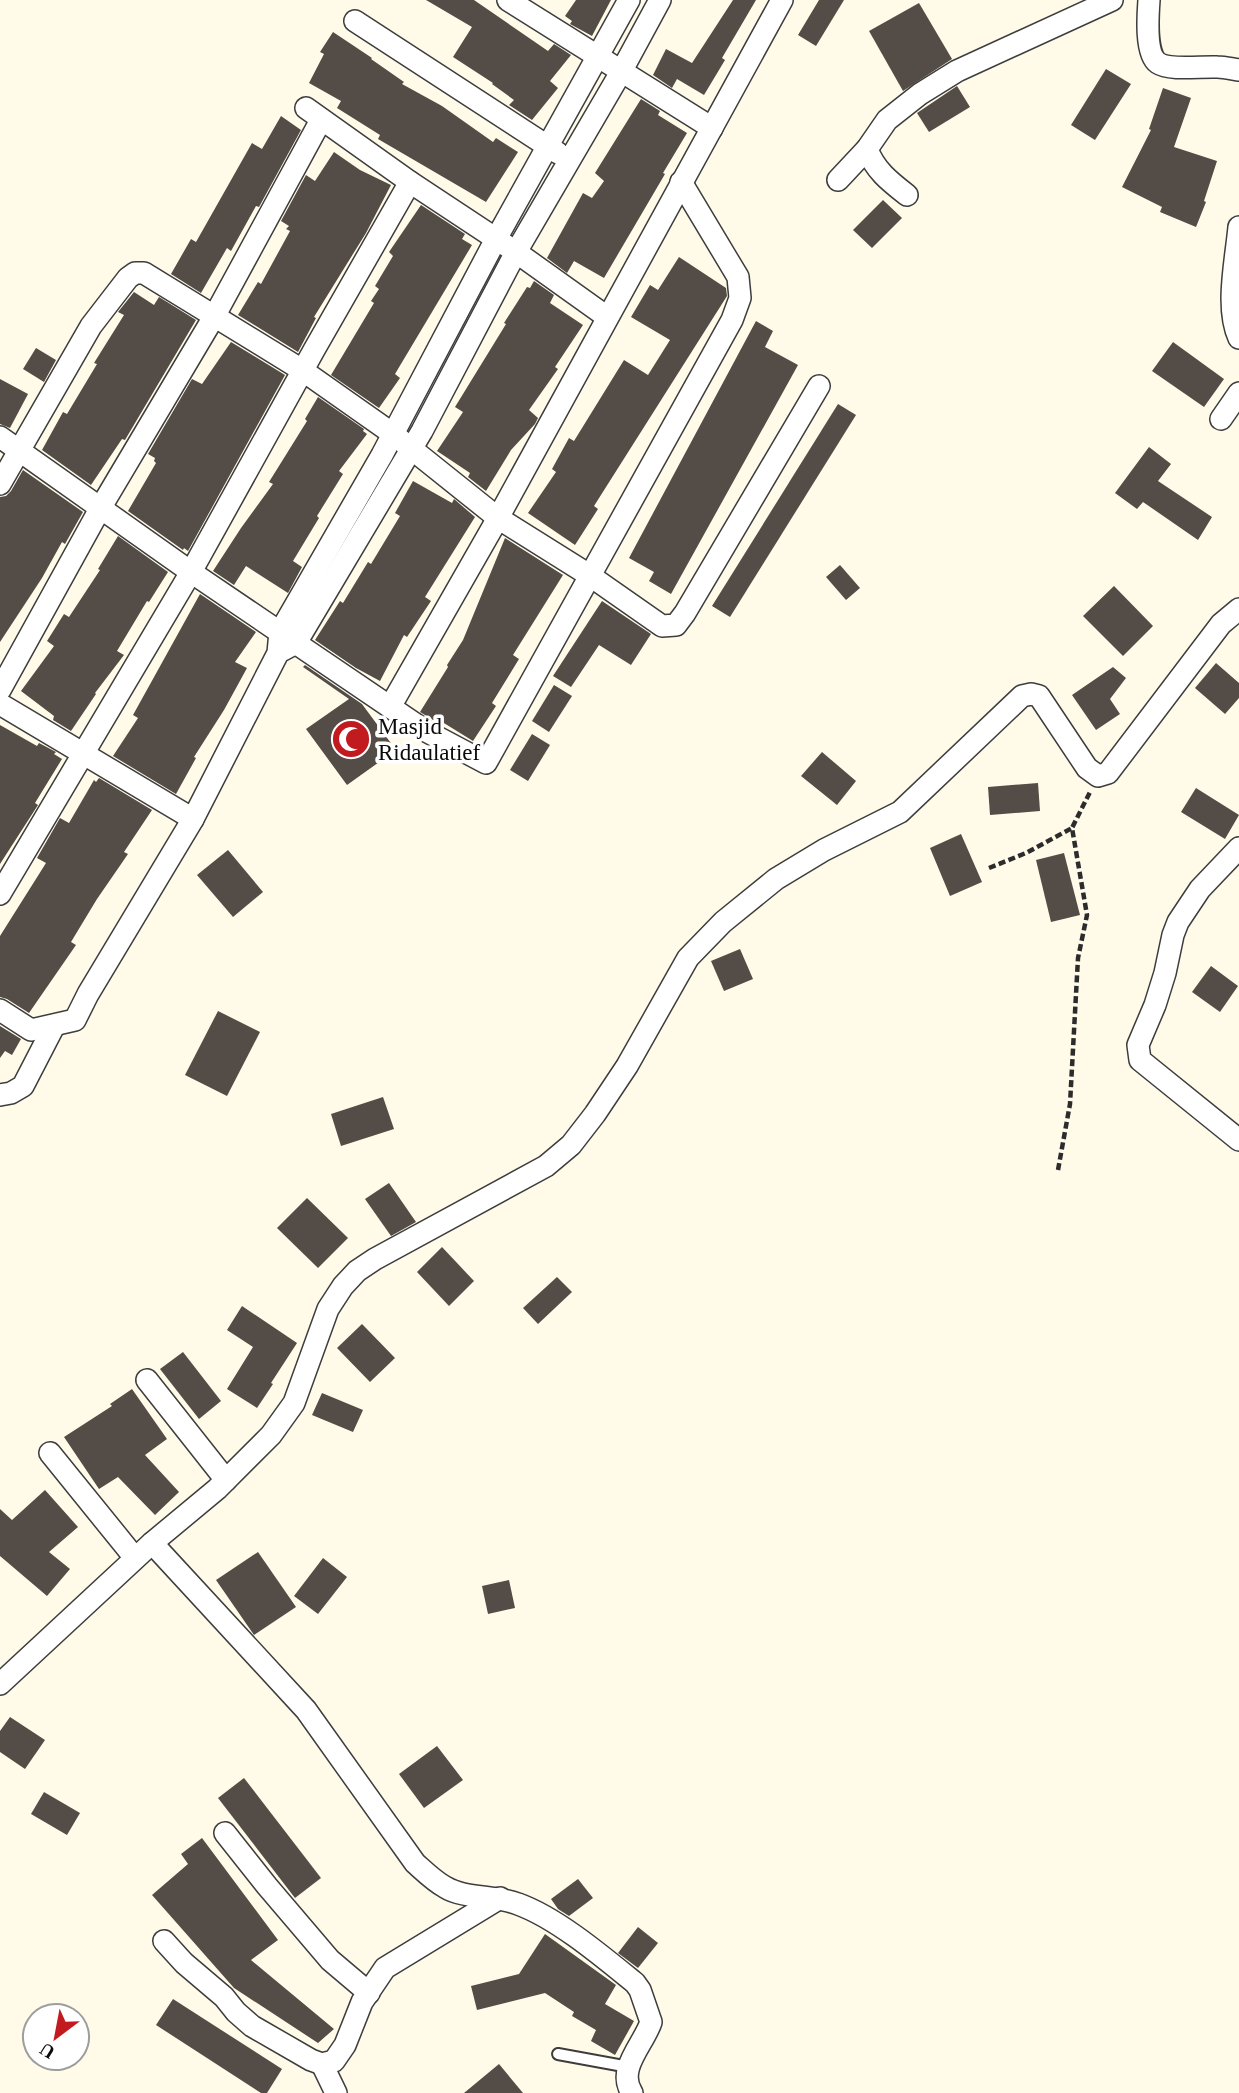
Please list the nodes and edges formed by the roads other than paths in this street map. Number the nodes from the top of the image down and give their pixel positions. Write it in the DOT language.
graph roads {
  1 [pos="508,0"];
  2 [pos="629,0"];
  3 [pos="660,0"];
  4 [pos="782,0"];
  5 [pos="1112,0"];
  6 [pos="1149,0"];
  7 [pos="355,21"];
  8 [pos="597,57"];
  9 [pos="1239,70"];
  10 [pos="621,72"];
  11 [pos="712,128"];
  12 [pos="548,146"];
  13 [pos="867,149"];
  14 [pos="568,160"];
  15 [pos="838,180"];
  16 [pos="410,182"];
  17 [pos="681,183"];
  18 [pos="906,195"];
  19 [pos="1239,227"];
  20 [pos="496,239"];
  21 [pos="516,252"];
  22 [pos="215,315"];
  23 [pos="607,317"];
  24 [pos="1239,338"];
  25 [pos="302,370"];
  26 [pos="819,386"];
  27 [pos="1239,393"];
  28 [pos="1221,419"];
  29 [pos="393,435"];
  30 [pos="0,437"];
  31 [pos="411,448"];
  32 [pos="20,451"];
  33 [pos="0,484"];
  34 [pos="101,507"];
  35 [pos="498,518"];
  36 [pos="191,572"];
  37 [pos="589,575"];
  38 [pos="1239,609"];
  39 [pos="285,643"];
  40 [pos="0,690"];
  41 [pos="0,704"];
  42 [pos="390,707"];
  43 [pos="83,753"];
  44 [pos="193,819"];
  45 [pos="1239,848"];
  46 [pos="0,894"];
  47 [pos="0,1010"];
  48 [pos="54,1026"];
  49 [pos="0,1095"];
  50 [pos="1239,1140"];
  51 [pos="147,1380"];
  52 [pos="50,1453"];
  53 [pos="226,1480"];
  54 [pos="152,1543"];
  55 [pos="135,1559"];
  56 [pos="0,1684"];
  57 [pos="225,1833"];
  58 [pos="500,1898"];
  59 [pos="164,1941"];
  60 [pos="369,1993"];
  61 [pos="558,2054"];
  62 [pos="322,2064"];
  63 [pos="629,2067"];
  64 [pos="336,2093"];
  65 [pos="632,2093"];
  1 -- 8 [label="street"];
  2 -- 8 [label="street"];
  3 -- 10 [label="street"];
  4 -- 11 [label="street"];
  5 -- 13 [label="street"];
  6 -- 9 [label="street"];
  7 -- 12 [label="street"];
  8 -- 10 [label="street"];
  8 -- 12 [label="street"];
  10 -- 11 [label="street"];
  10 -- 14 [label="street"];
  11 -- 17 [label="street"];
  12 -- 14 [label="street"];
  12 -- 20 [label="street"];
  13 -- 15 [label="street"];
  13 -- 18 [label="street"];
  14 -- 21 [label="street"];
  16 -- 20 [label="street"];
  16 -- 22 [label="street"];
  16 -- 25 [label="street"];
  17 -- 23 [label="street"];
  17 -- 37 [label="street"];
  19 -- 24 [label="street"];
  20 -- 21 [label="street"];
  20 -- 29 [label="street"];
  21 -- 23 [label="street"];
  21 -- 31 [label="street"];
  22 -- 25 [label="street"];
  22 -- 32 [label="street"];
  22 -- 34 [label="street"];
  23 -- 35 [label="street"];
  25 -- 29 [label="street"];
  25 -- 36 [label="street"];
  26 -- 37 [label="street"];
  27 -- 28 [label="street"];
  29 -- 31 [label="street"];
  29 -- 39 [label="street"];
  30 -- 32 [label="street"];
  31 -- 35 [label="street"];
  31 -- 39 [label="street"];
  32 -- 33 [label="street"];
  32 -- 34 [label="street"];
  34 -- 36 [label="street"];
  34 -- 40 [label="street"];
  35 -- 37 [label="street"];
  35 -- 42 [label="street"];
  36 -- 39 [label="street"];
  36 -- 43 [label="street"];
  37 -- 42 [label="street"];
  38 -- 53 [label="street"];
  39 -- 42 [label="street"];
  39 -- 44 [label="street"];
  41 -- 43 [label="street"];
  43 -- 44 [label="street"];
  43 -- 46 [label="street"];
  44 -- 48 [label="street"];
  45 -- 50 [label="street"];
  47 -- 48 [label="street"];
  48 -- 49 [label="street"];
  51 -- 53 [label="street"];
  52 -- 55 [label="street"];
  53 -- 54 [label="street"];
  54 -- 55 [label="street"];
  54 -- 58 [label="street"];
  55 -- 56 [label="street"];
  57 -- 60 [label="street"];
  58 -- 60 [label="street"];
  58 -- 63 [label="street"];
  59 -- 62 [label="street"];
  60 -- 62 [label="street"];
  61 -- 63 [label="lane"];
  62 -- 64 [label="street"];
  63 -- 65 [label="street"];
}
